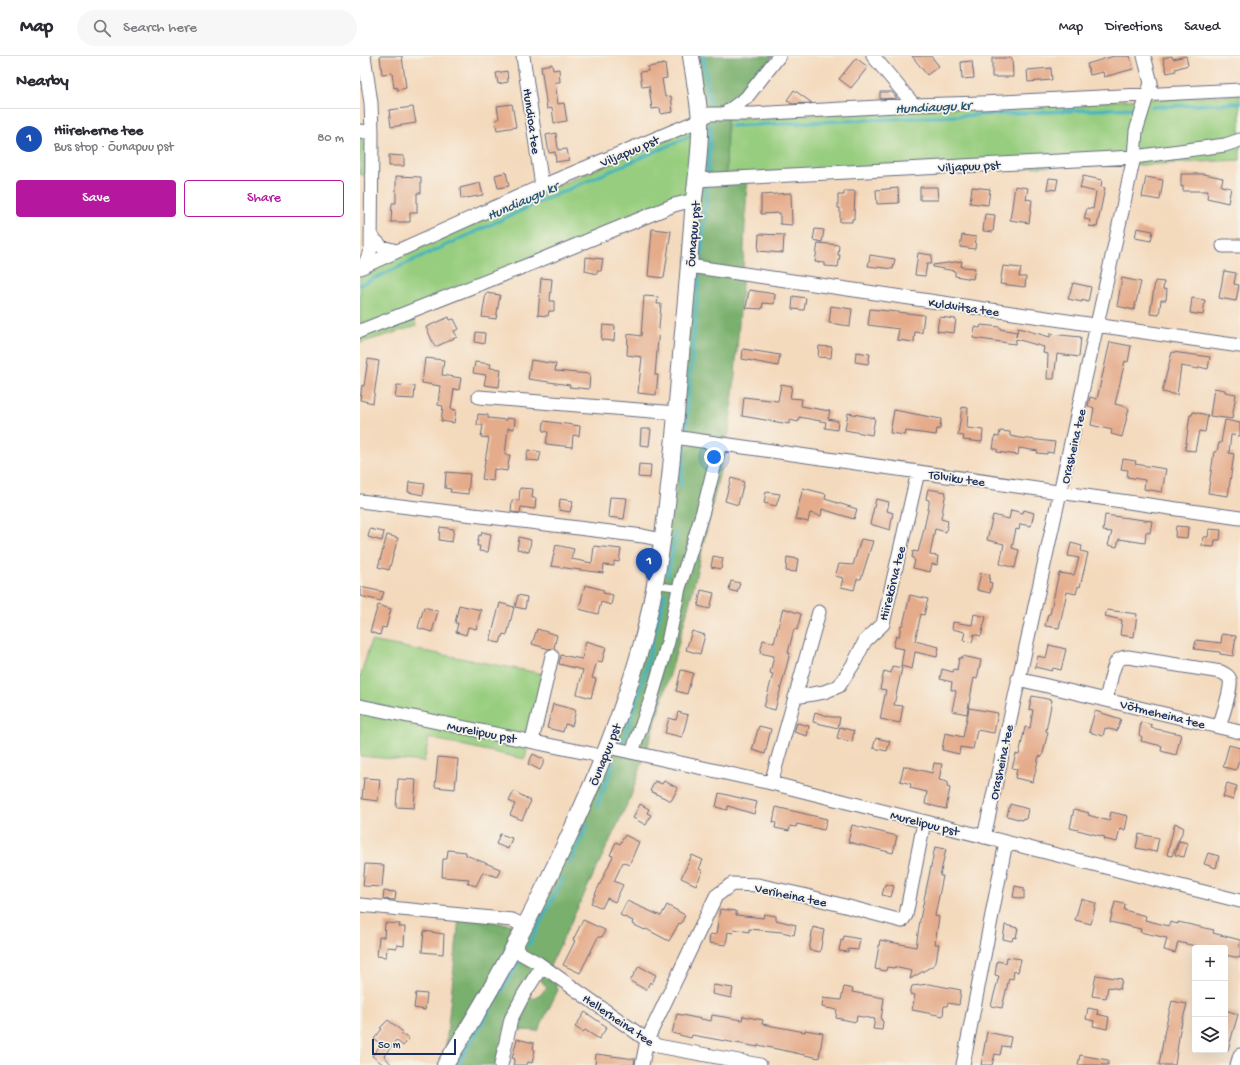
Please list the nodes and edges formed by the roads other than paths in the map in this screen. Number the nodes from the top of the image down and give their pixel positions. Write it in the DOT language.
graph roads {
  1 [pos="364,56"];
  2 [pos="523,56"];
  3 [pos="691,56"];
  4 [pos="779,56"];
  5 [pos="873,56"];
  6 [pos="1144,56"];
  7 [pos="1240,90"];
  8 [pos="1148,95"];
  9 [pos="914,104"];
  10 [pos="724,114"];
  11 [pos="700,120"];
  12 [pos="366,132"];
  13 [pos="1240,140"];
  14 [pos="1134,157"];
  15 [pos="696,180"];
  16 [pos="542,186"];
  17 [pos="694,202"];
  18 [pos="371,236"];
  19 [pos="1223,246"];
  20 [pos="1240,246"];
  21 [pos="396,251"];
  22 [pos="362,266"];
  23 [pos="689,266"];
  24 [pos="1099,326"];
  25 [pos="360,331"];
  26 [pos="1240,346"];
  27 [pos="479,397"];
  28 [pos="676,413"];
  29 [pos="674,437"];
  30 [pos="720,444"];
  31 [pos="918,472"];
  32 [pos="1062,492"];
  33 [pos="360,501"];
  34 [pos="1240,518"];
  35 [pos="662,540"];
  36 [pos="654,585"];
  37 [pos="679,588"];
  38 [pos="819,612"];
  39 [pos="552,656"];
  40 [pos="1018,679"];
  41 [pos="795,697"];
  42 [pos="1106,699"];
  43 [pos="360,706"];
  44 [pos="1220,727"];
  45 [pos="1240,732"];
  46 [pos="532,741"];
  47 [pos="632,752"];
  48 [pos="606,753"];
  49 [pos="771,783"];
  50 [pos="924,822"];
  51 [pos="984,837"];
  52 [pos="1006,842"];
  53 [pos="1240,901"];
  54 [pos="360,905"];
  55 [pos="525,926"];
  56 [pos="513,949"];
  57 [pos="542,966"];
  58 [pos="647,1040"];
  59 [pos="1240,1055"];
  60 [pos="445,1065"];
  61 [pos="501,1065"];
  62 [pos="642,1065"];
  63 [pos="760,1065"];
  64 [pos="964,1065"];
  65 [pos="1237,1065"];
  1 -- 12 [label="street"];
  2 -- 16 [label="street, Hundioa tee"];
  3 -- 11 [label="street, Õunapuu pst"];
  4 -- 10 [label="street"];
  5 -- 9 [label="street"];
  6 -- 8 [label="street, Orasheina tee"];
  7 -- 8 [label="street, Viljapuu pst"];
  8 -- 9 [label="street, Viljapuu pst"];
  8 -- 14 [label="street, Orasheina tee"];
  9 -- 10 [label="street, Viljapuu pst"];
  10 -- 11 [label="street, Viljapuu pst"];
  11 -- 15 [label="street, Õunapuu pst"];
  11 -- 16 [label="street, Viljapuu pst"];
  12 -- 18 [label="street"];
  13 -- 14 [label="street, Viljapuu pst"];
  14 -- 15 [label="street, Viljapuu pst"];
  14 -- 24 [label="street, Orasheina tee"];
  15 -- 17 [label="street, Õunapuu pst"];
  16 -- 21 [label="street, Viljapuu pst"];
  17 -- 23 [label="street, Õunapuu pst"];
  17 -- 25 [label="street"];
  18 -- 21 [label="street"];
  18 -- 22 [label="street"];
  19 -- 20 [label="street"];
  21 -- 22 [label="street, Viljapuu pst"];
  23 -- 24 [label="street, Kuldvitsa tee"];
  23 -- 28 [label="street, Õunapuu pst"];
  24 -- 26 [label="street, Kuldvitsa tee"];
  24 -- 32 [label="street, Orasheina tee"];
  27 -- 28 [label="street"];
  28 -- 29 [label="street, Õunapuu pst"];
  29 -- 30 [label="street, Tõlviku tee"];
  29 -- 35 [label="street, Õunapuu pst"];
  30 -- 31 [label="street, Tõlviku tee"];
  30 -- 37 [label="street"];
  31 -- 32 [label="street, Tõlviku tee"];
  31 -- 41 [label="street, Hiirekõrva tee"];
  32 -- 34 [label="street, Tõlviku tee"];
  32 -- 40 [label="street, Orasheina tee"];
  33 -- 35 [label="street"];
  35 -- 36 [label="street, Õunapuu pst"];
  36 -- 37 [label="lane"];
  36 -- 48 [label="street, Õunapuu pst"];
  37 -- 47 [label="street"];
  38 -- 41 [label="street"];
  39 -- 46 [label="street"];
  40 -- 42 [label="street, Võtmeheina tee"];
  40 -- 51 [label="street, Orasheina tee"];
  41 -- 49 [label="street"];
  42 -- 44 [label="street, Võtmeheina tee"];
  42 -- 44 [label="street, Võtmeheina tee"];
  43 -- 46 [label="street, Murelipuu pst"];
  44 -- 45 [label="street, Võtmeheina tee"];
  46 -- 48 [label="street, Murelipuu pst"];
  47 -- 48 [label="street, Murelipuu pst"];
  47 -- 49 [label="street, Murelipuu pst"];
  48 -- 55 [label="street, Õunapuu pst"];
  49 -- 50 [label="street, Murelipuu pst"];
  50 -- 51 [label="street, Murelipuu pst"];
  50 -- 58 [label="street, Veriheina tee"];
  51 -- 52 [label="street, Murelipuu pst"];
  52 -- 53 [label="street, Murelipuu pst"];
  52 -- 64 [label="street"];
  54 -- 55 [label="street"];
  55 -- 56 [label="street, Õunapuu pst"];
  56 -- 57 [label="street, Hellerheina tee"];
  56 -- 60 [label="street, Õunapuu pst"];
  57 -- 58 [label="street, Hellerheina tee"];
  57 -- 61 [label="street"];
  58 -- 62 [label="street, Veriheina tee"];
  58 -- 63 [label="street, Hellerheina tee"];
  59 -- 65 [label="street"];
}
